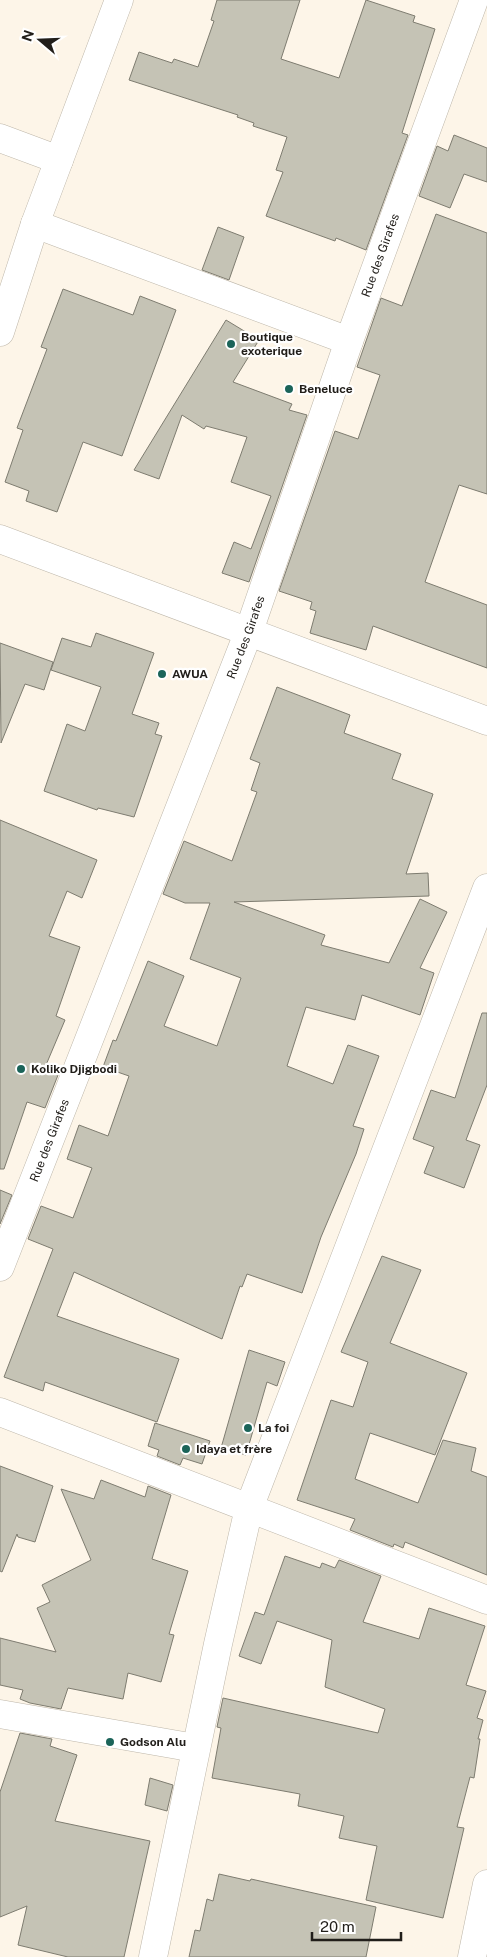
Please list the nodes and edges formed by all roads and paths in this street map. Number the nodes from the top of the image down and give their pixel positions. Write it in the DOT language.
graph roads {
  1 [pos="119,0"];
  2 [pos="474,0"];
  3 [pos="0,138"];
  4 [pos="59,160"];
  5 [pos="35,224"];
  6 [pos="0,332"];
  7 [pos="349,341"];
  8 [pos="0,539"];
  9 [pos="249,631"];
  10 [pos="487,721"];
  11 [pos="487,888"];
  12 [pos="0,1267"];
  13 [pos="0,1412"];
  14 [pos="249,1508"];
  15 [pos="487,1600"];
  16 [pos="0,1714"];
  17 [pos="195,1748"];
  18 [pos="487,1884"];
  19 [pos="153,1957"];
  20 [pos="472,1957"];
  1 -- 4 [label="street"];
  2 -- 7 [label="street, Rue des Girafes"];
  3 -- 4 [label="street"];
  4 -- 5 [label="street"];
  5 -- 6 [label="street"];
  5 -- 7 [label="street"];
  7 -- 9 [label="street, Rue des Girafes"];
  8 -- 9 [label="street"];
  9 -- 10 [label="street"];
  9 -- 12 [label="street, Rue des Girafes"];
  11 -- 14 [label="street"];
  13 -- 14 [label="street"];
  14 -- 15 [label="street"];
  14 -- 17 [label="street"];
  16 -- 17 [label="street"];
  17 -- 19 [label="street"];
  18 -- 20 [label="street"];
}
